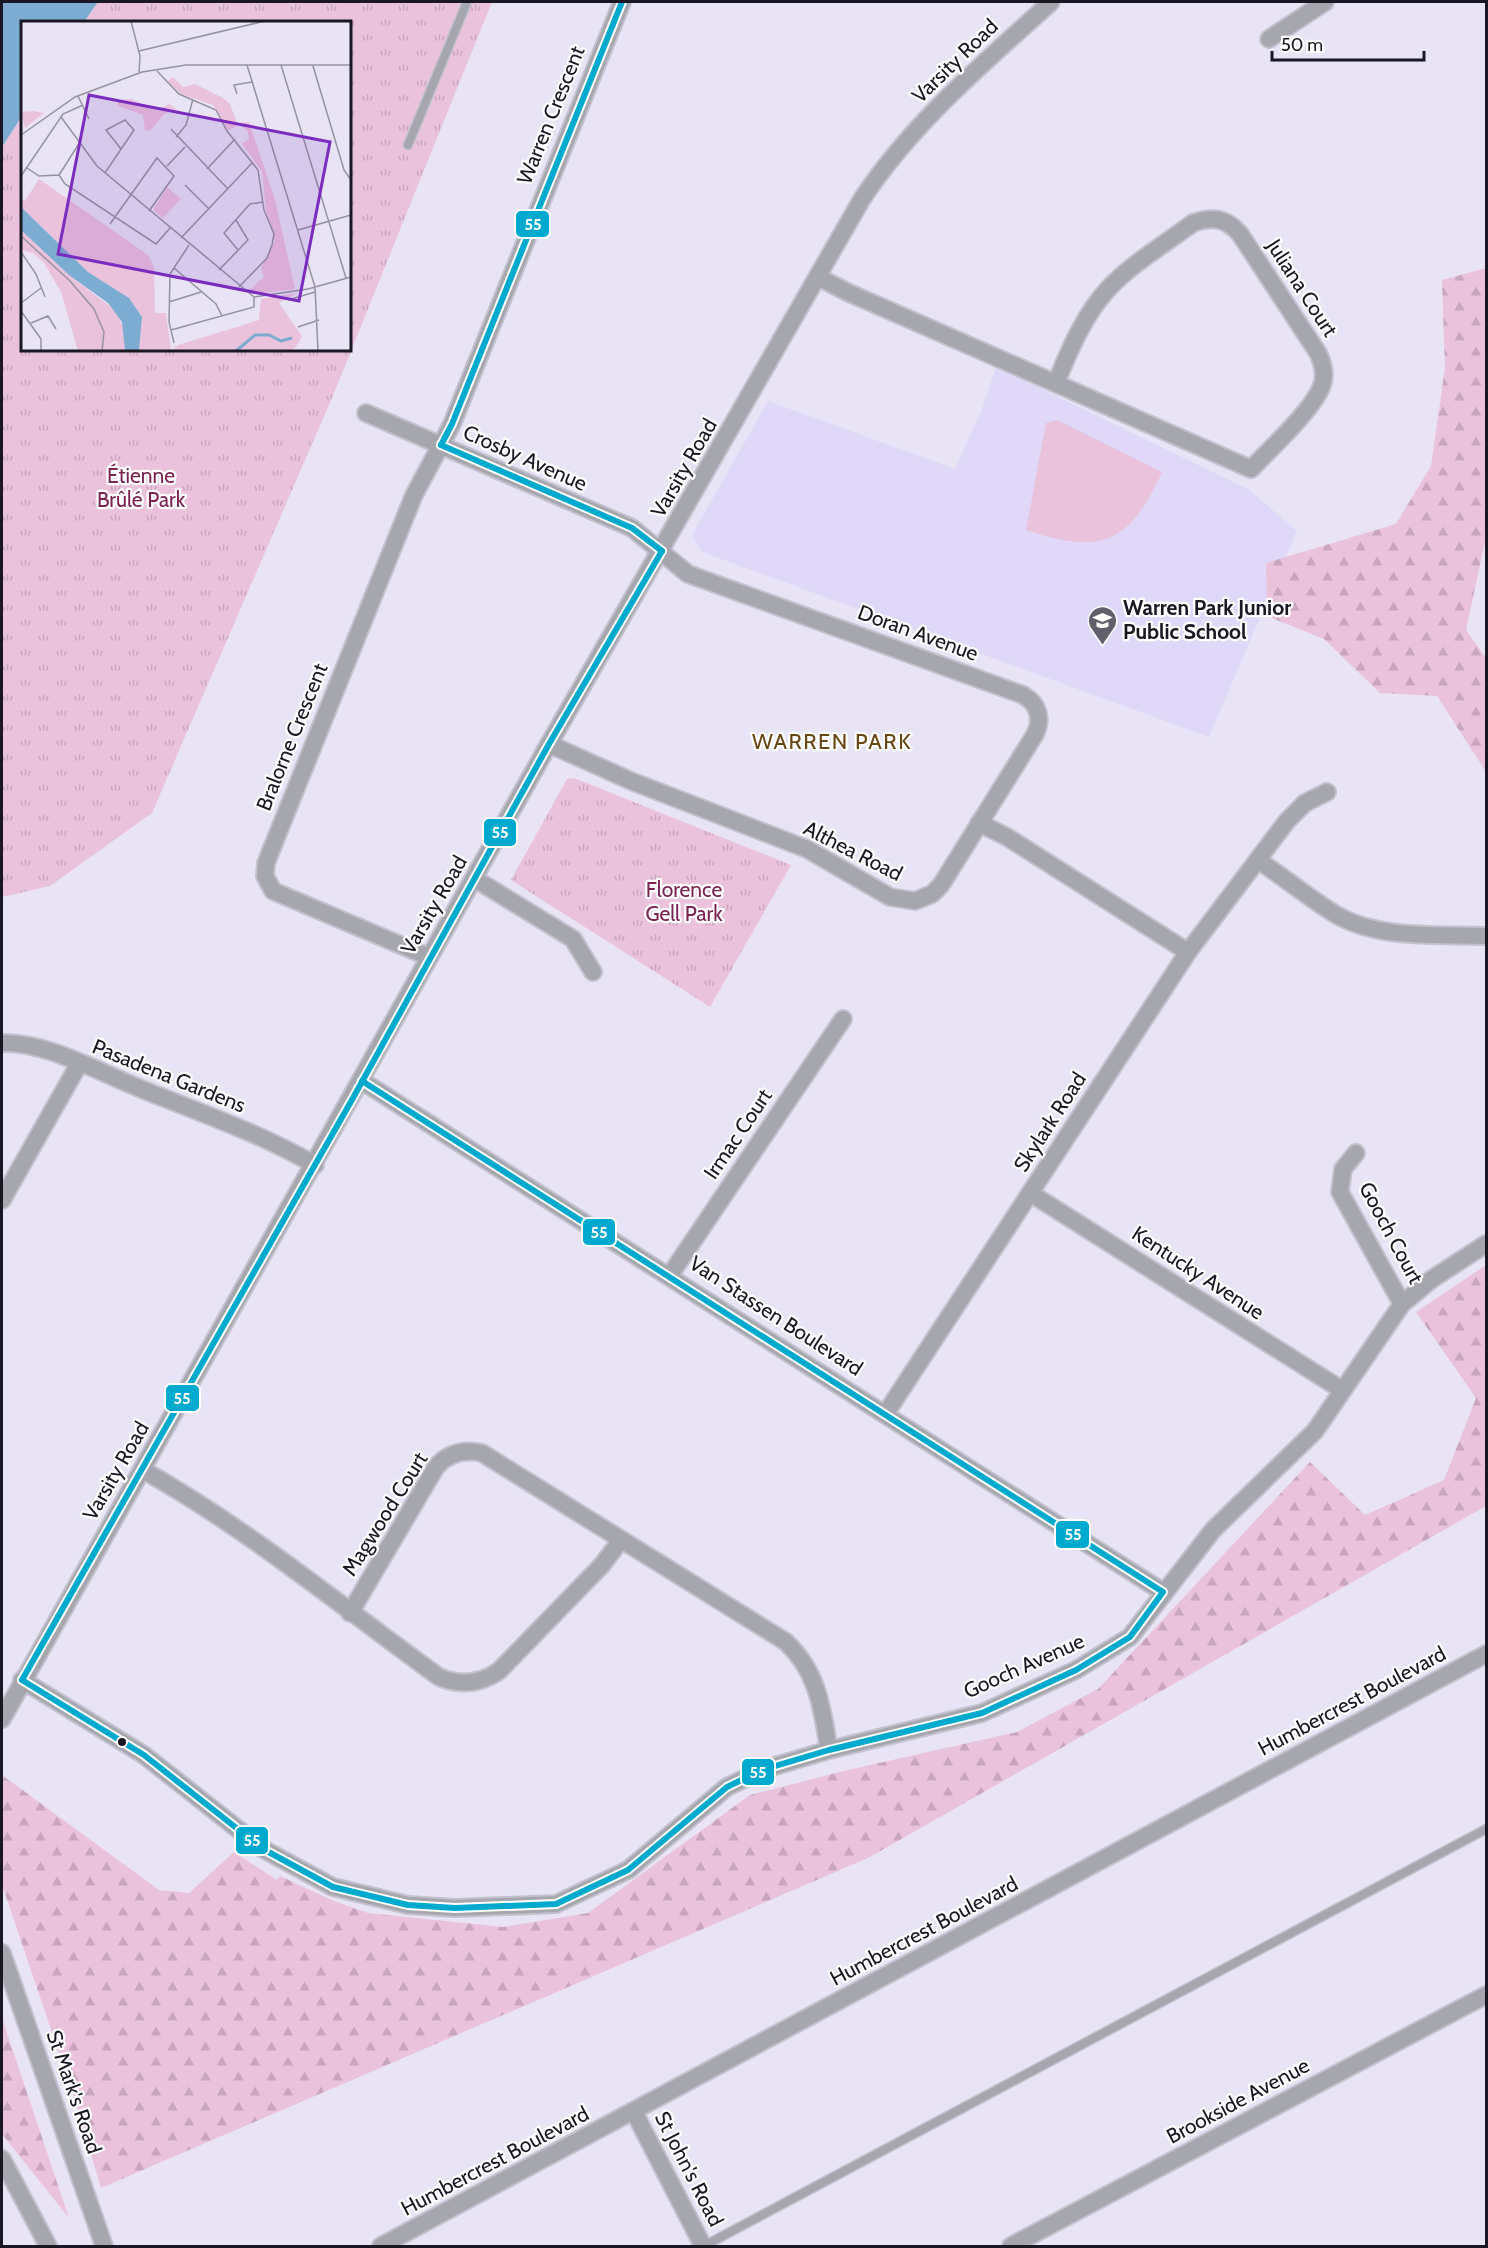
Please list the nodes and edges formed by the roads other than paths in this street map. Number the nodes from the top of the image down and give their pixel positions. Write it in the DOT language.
graph roads {
  1 [pos="467,2"];
  2 [pos="622,2"];
  3 [pos="1325,2"];
  4 [pos="1045,3"];
  5 [pos="1269,39"];
  6 [pos="408,145"];
  7 [pos="818,277"];
  8 [pos="1056,383"];
  9 [pos="366,413"];
  10 [pos="441,445"];
  11 [pos="662,551"];
  12 [pos="549,744"];
  13 [pos="1327,792"];
  14 [pos="979,823"];
  15 [pos="1259,861"];
  16 [pos="476,879"];
  17 [pos="1486,936"];
  18 [pos="1188,952"];
  19 [pos="429,957"];
  20 [pos="593,972"];
  21 [pos="843,1018"];
  22 [pos="2,1043"];
  23 [pos="79,1064"];
  24 [pos="362,1081"];
  25 [pos="1356,1153"];
  26 [pos="315,1165"];
  27 [pos="1030,1193"];
  28 [pos="2,1200"];
  29 [pos="1486,1244"];
  30 [pos="670,1275"];
  31 [pos="1402,1304"];
  32 [pos="1342,1389"];
  33 [pos="886,1413"];
  34 [pos="142,1470"];
  35 [pos="621,1540"];
  36 [pos="1163,1592"];
  37 [pos="350,1613"];
  38 [pos="1486,1654"];
  39 [pos="22,1680"];
  40 [pos="2,1719"];
  41 [pos="830,1750"];
  42 [pos="1486,1829"];
  43 [pos="2,1953"];
  44 [pos="1486,1995"];
  45 [pos="634,2112"];
  46 [pos="2,2159"];
  47 [pos="48,2247"];
  48 [pos="104,2247"];
  49 [pos="381,2247"];
  50 [pos="704,2247"];
  51 [pos="1011,2247"];
  1 -- 6 [label="lane"];
  2 -- 10 [label="street, Warren Crescent"];
  3 -- 5 [label="street"];
  4 -- 7 [label="street, Varsity Road"];
  7 -- 8 [label="street, Juliana Court"];
  7 -- 11 [label="street, Varsity Road"];
  8 -- 8 [label="street, Juliana Court"];
  9 -- 10 [label="street, Crosby Avenue"];
  10 -- 11 [label="street, Crosby Avenue"];
  10 -- 19 [label="street, Bralorne Crescent"];
  11 -- 12 [label="street, Varsity Road"];
  11 -- 14 [label="street, Doran Avenue"];
  12 -- 14 [label="street, Althea Road"];
  12 -- 16 [label="street, Varsity Road"];
  13 -- 15 [label="street, Skylark Road"];
  14 -- 18 [label="street"];
  15 -- 17 [label="street"];
  15 -- 18 [label="street, Skylark Road"];
  16 -- 19 [label="street, Varsity Road"];
  16 -- 20 [label="street"];
  18 -- 27 [label="street, Skylark Road"];
  19 -- 24 [label="street, Varsity Road"];
  21 -- 30 [label="street, Irmac Court"];
  22 -- 23 [label="street, Pasadena Gardens"];
  23 -- 26 [label="street, Pasadena Gardens"];
  23 -- 28 [label="street"];
  24 -- 26 [label="street, Varsity Road"];
  24 -- 30 [label="street, Van Stassen Boulevard"];
  25 -- 31 [label="street, Gooch Court"];
  26 -- 34 [label="street, Varsity Road"];
  27 -- 32 [label="street, Kentucky Avenue"];
  27 -- 33 [label="street, Skylark Road"];
  29 -- 31 [label="street, Gooch Avenue"];
  30 -- 33 [label="street, Van Stassen Boulevard"];
  31 -- 32 [label="street, Gooch Avenue"];
  32 -- 36 [label="street, Gooch Avenue"];
  33 -- 36 [label="street, Van Stassen Boulevard"];
  34 -- 37 [label="street, Magwood Court"];
  34 -- 39 [label="street, Varsity Road"];
  35 -- 37 [label="street, Magwood Court"];
  35 -- 37 [label="street, Magwood Court"];
  35 -- 41 [label="street, Magwood Court"];
  36 -- 41 [label="street, Gooch Avenue"];
  38 -- 45 [label="street, Humbercrest Boulevard"];
  39 -- 40 [label="street, Varsity Road"];
  39 -- 41 [label="street, Gooch Avenue"];
  42 -- 50 [label="lane"];
  43 -- 48 [label="street, St Mark's Road"];
  44 -- 51 [label="street, Brookside Avenue"];
  45 -- 49 [label="street, Humbercrest Boulevard"];
  45 -- 50 [label="street, St John's Road"];
  46 -- 47 [label="street"];
}
